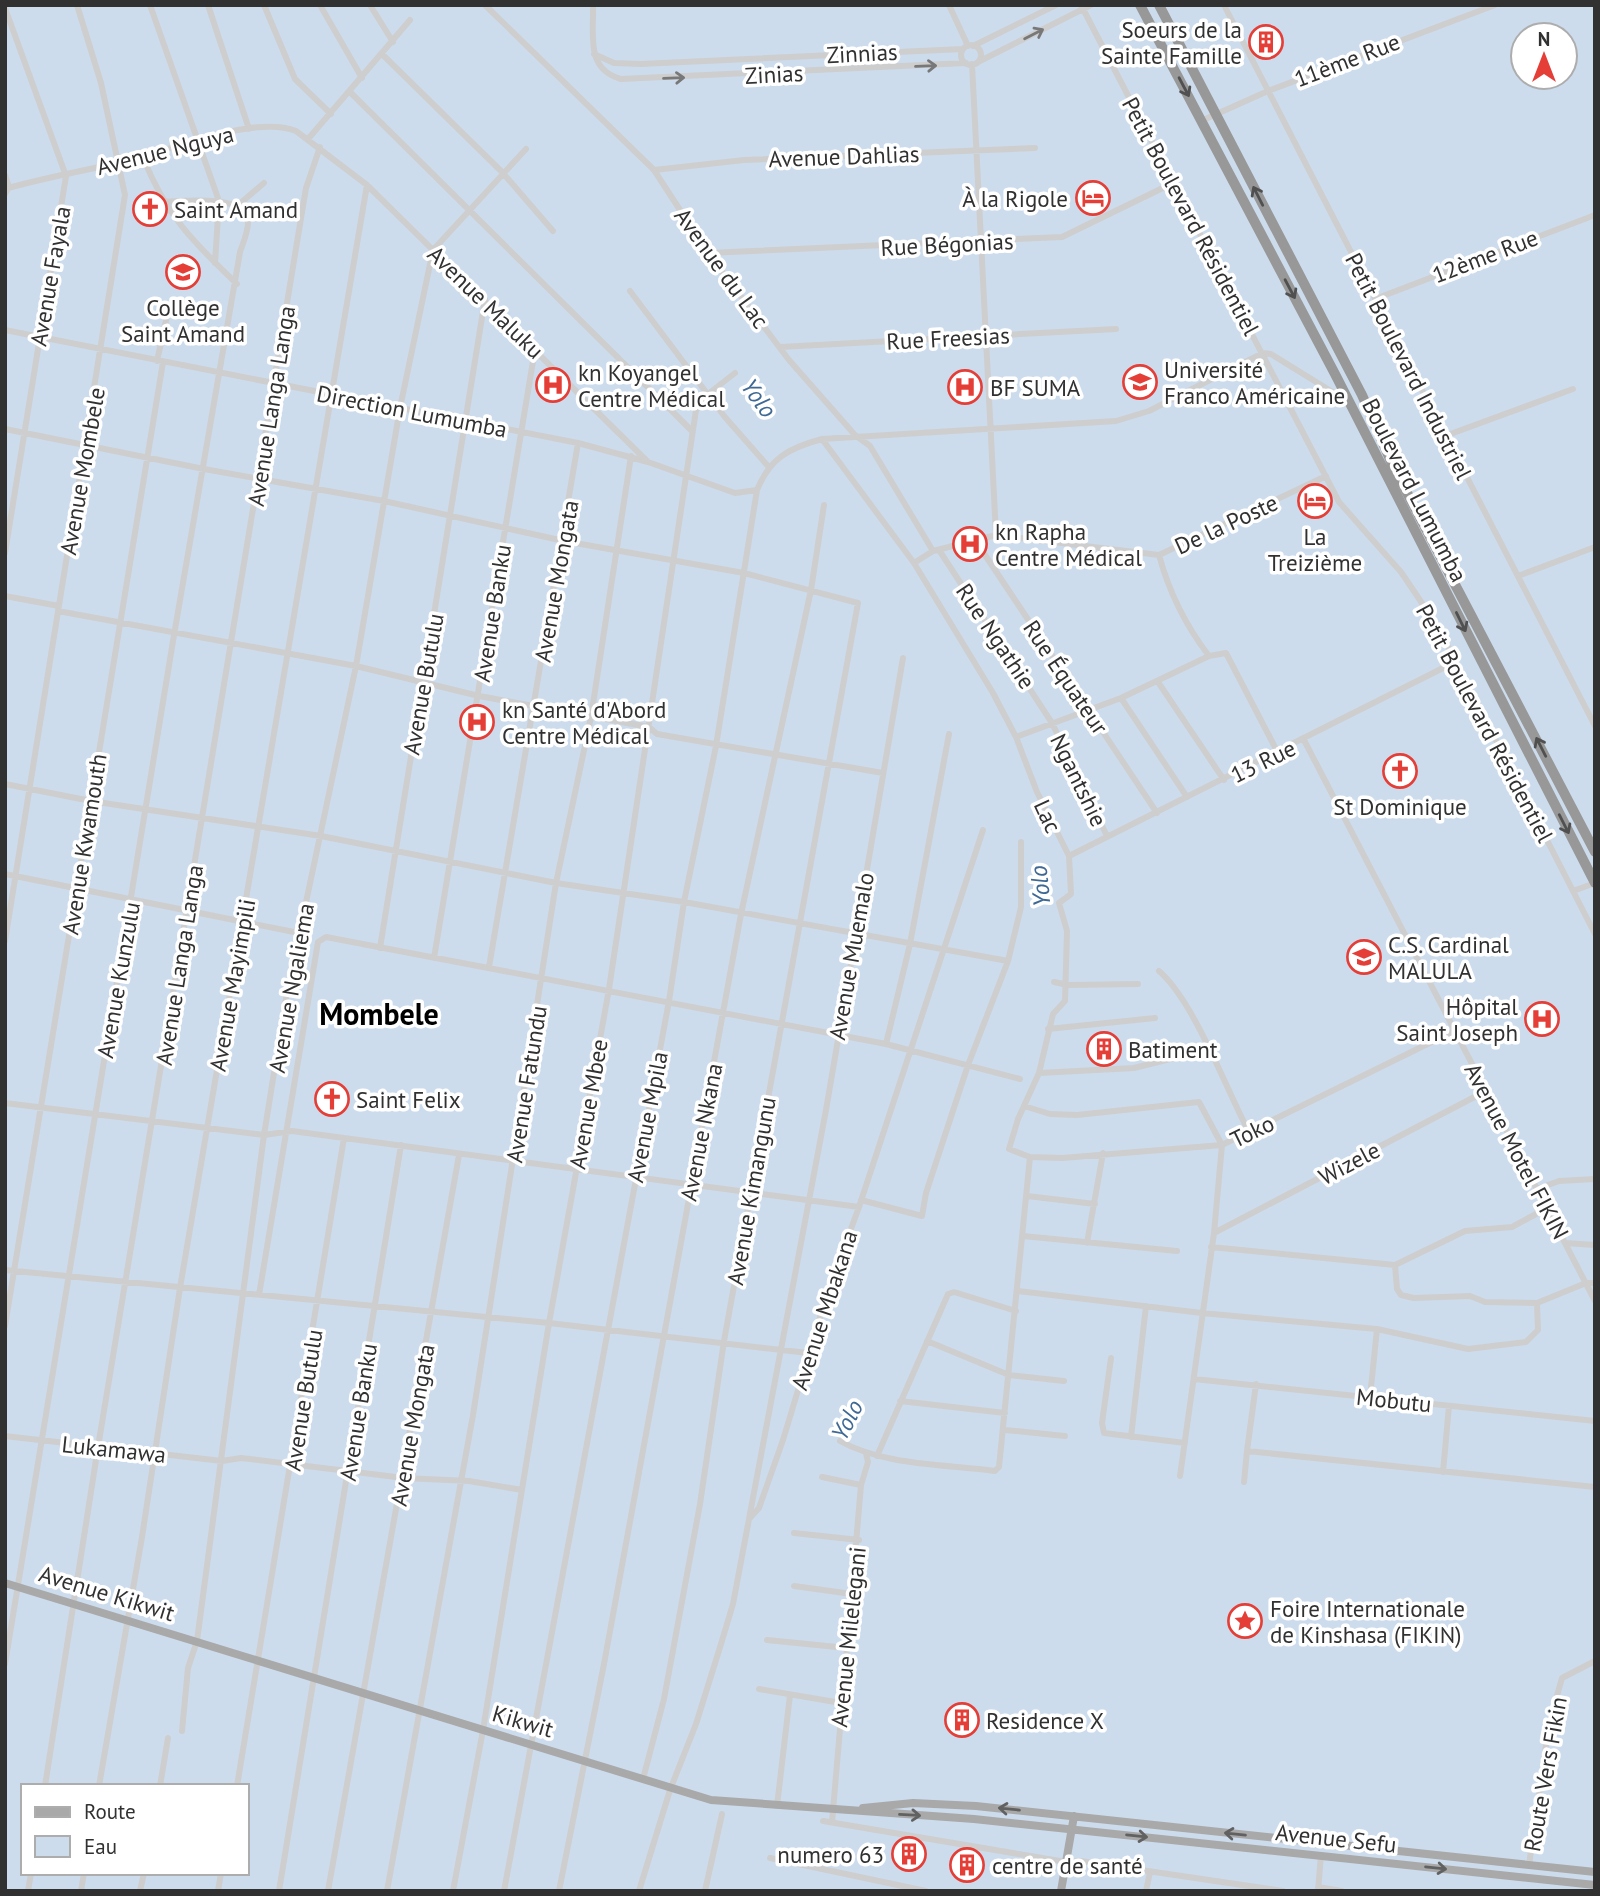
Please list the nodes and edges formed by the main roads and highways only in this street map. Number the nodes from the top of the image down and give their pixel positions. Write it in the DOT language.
graph roads {
  1 [pos="1140,5"];
  2 [pos="1159,5"];
  3 [pos="1595,852"];
  4 [pos="1595,883"];
  5 [pos="5,1583"];
  6 [pos="197,1641"];
  7 [pos="838,1810"];
  8 [pos="1074,1816"];
  9 [pos="1072,1829"];
  10 [pos="1571,1869"];
  11 [pos="1595,1872"];
  12 [pos="1569,1883"];
  13 [pos="1595,1885"];
  14 [pos="1061,1891"];
  1 -- 4 [label="highway, Boulevard Lumumba, one-way"];
  3 -- 2 [label="highway, Boulevard Lumumba, one-way"];
  5 -- 6 [label="main road, Avenue Kikwit"];
  6 -- 7 [label="main road, Kikwit"];
  8 -- 7 [label="main road, Avenue Sefu, one-way"];
  7 -- 9 [label="main road, Avenue Sefu, one-way"];
  8 -- 9 [label="main road"];
  10 -- 8 [label="main road, Avenue Sefu, one-way"];
  9 -- 12 [label="main road, Avenue Sefu, one-way"];
  9 -- 14 [label="main road"];
  10 -- 11 [label="main road, Avenue Sefu"];
  10 -- 12 [label="main road"];
  12 -- 13 [label="main road, Avenue Sefu"];
}
